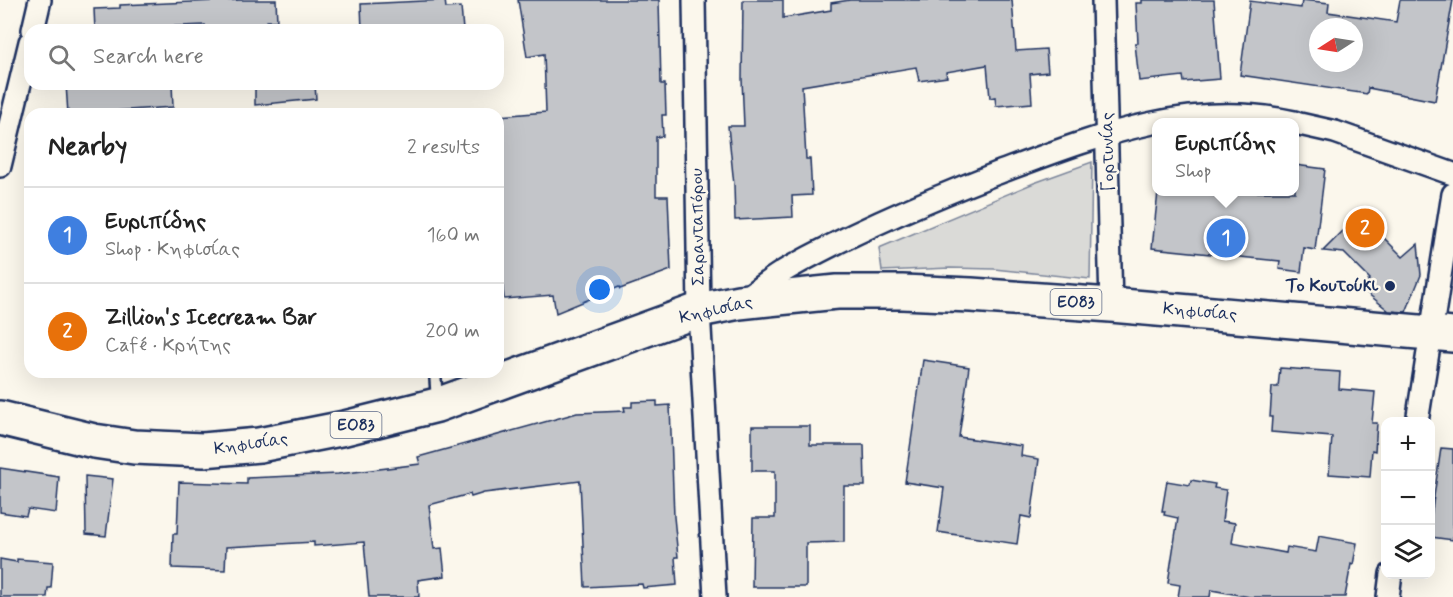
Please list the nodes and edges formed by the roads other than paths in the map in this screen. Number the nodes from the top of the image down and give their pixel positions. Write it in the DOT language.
graph roads {
  1 [pos="40,0"];
  2 [pos="694,0"];
  3 [pos="1103,0"];
  4 [pos="34,24"];
  5 [pos="24,67"];
  6 [pos="1183,118"];
  7 [pos="1261,118"];
  8 [pos="1152,123"];
  9 [pos="1299,124"];
  10 [pos="1107,133"];
  11 [pos="0,166"];
  12 [pos="1453,174"];
  13 [pos="1453,194"];
  14 [pos="739,302"];
  15 [pos="1112,305"];
  16 [pos="699,310"];
  17 [pos="1442,333"];
  18 [pos="435,378"];
  19 [pos="437,405"];
  20 [pos="1418,417"];
  21 [pos="0,418"];
  22 [pos="1390,579"];
  23 [pos="715,597"];
  24 [pos="1388,597"];
  1 -- 4 [label="street"];
  2 -- 16 [label="street, Σαρανταπόρου"];
  3 -- 10 [label="street, Γορτυνίας"];
  5 -- 11 [label="street"];
  6 -- 7 [label="street"];
  8 -- 10 [label="street"];
  9 -- 12 [label="street"];
  10 -- 14 [label="street"];
  10 -- 15 [label="street, Γορτυνίας"];
  13 -- 17 [label="street"];
  14 -- 15 [label="main road, Κηφισίας / ΕΟ83"];
  14 -- 16 [label="main road, Κηφισίας / ΕΟ83"];
  15 -- 17 [label="main road, Κηφισίας / ΕΟ83"];
  16 -- 19 [label="main road, Κηφισίας / ΕΟ83"];
  16 -- 23 [label="street, Σαρανταπόρου"];
  17 -- 20 [label="street"];
  18 -- 19 [label="lane"];
  19 -- 21 [label="main road, Κηφισίας / ΕΟ83"];
  22 -- 24 [label="street"];
}
